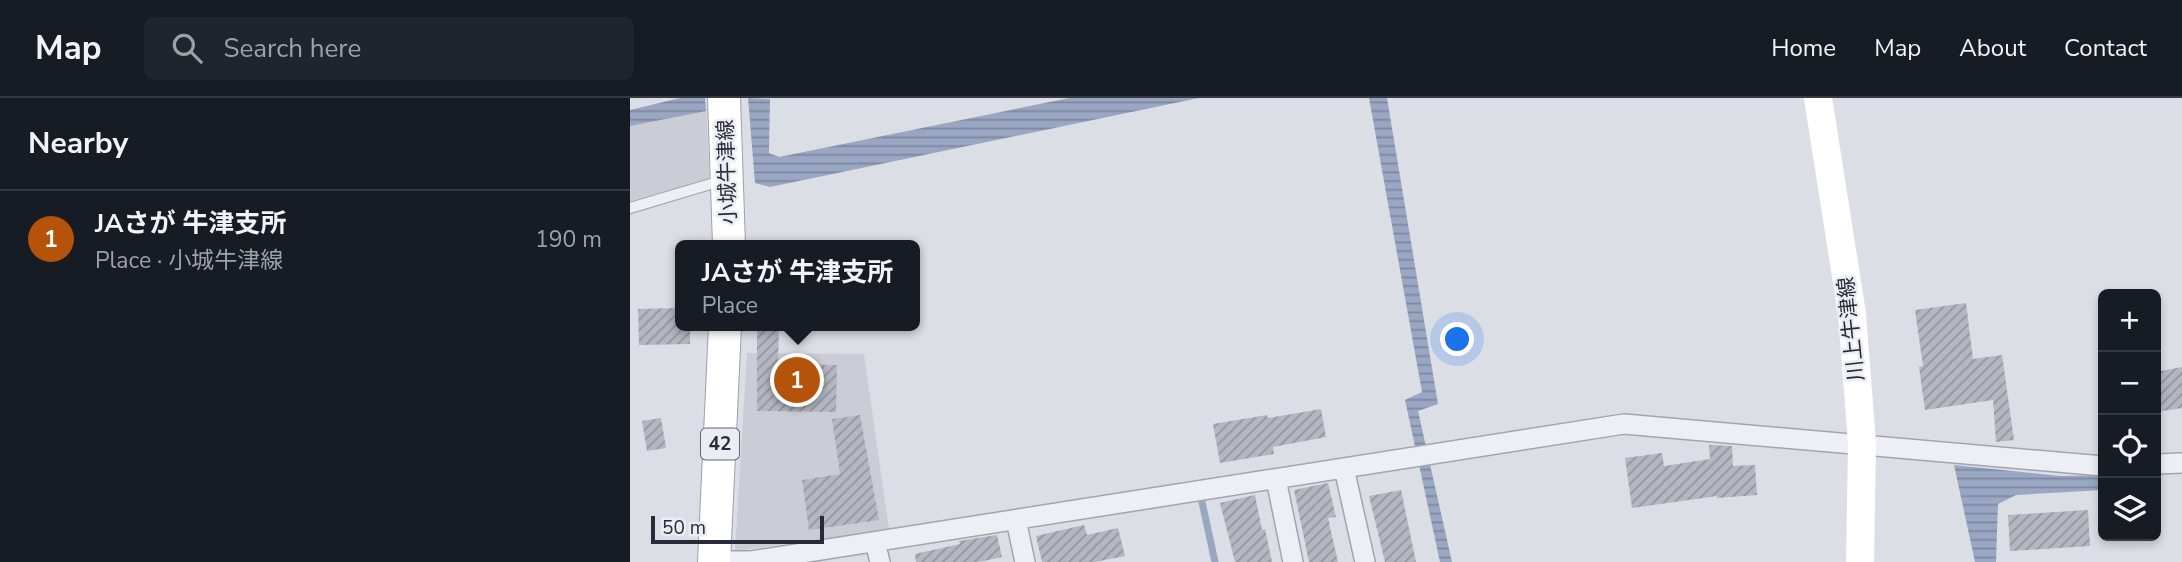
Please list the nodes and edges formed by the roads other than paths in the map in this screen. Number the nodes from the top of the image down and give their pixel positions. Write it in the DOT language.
graph roads {
  1 [pos="724,98"];
  2 [pos="1818,98"];
  3 [pos="728,179"];
  4 [pos="630,208"];
  5 [pos="729,240"];
  6 [pos="725,331"];
  7 [pos="1862,443"];
  8 [pos="2182,463"];
  9 [pos="2161,464"];
  10 [pos="2098,466"];
  11 [pos="1344,468"];
  12 [pos="1276,479"];
  13 [pos="1016,520"];
  14 [pos="875,542"];
  15 [pos="714,562"];
  16 [pos="751,562"];
  17 [pos="880,562"];
  18 [pos="1025,562"];
  19 [pos="1293,562"];
  20 [pos="1365,562"];
  21 [pos="1860,562"];
  1 -- 3 [label="main road, 小城牛津線"];
  2 -- 7 [label="main road, 川上牛津線"];
  3 -- 4 [label="lane"];
  3 -- 5 [label="main road, 小城牛津線"];
  6 -- 15 [label="main road, 42"];
  7 -- 10 [label="street"];
  7 -- 11 [label="street"];
  7 -- 21 [label="main road, 川上牛津線"];
  8 -- 9 [label="street"];
  11 -- 12 [label="street"];
  11 -- 20 [label="street"];
  12 -- 13 [label="street"];
  12 -- 19 [label="street"];
  13 -- 14 [label="street"];
  13 -- 18 [label="street"];
  14 -- 16 [label="street"];
  14 -- 17 [label="street"];
  15 -- 16 [label="street"];
}
